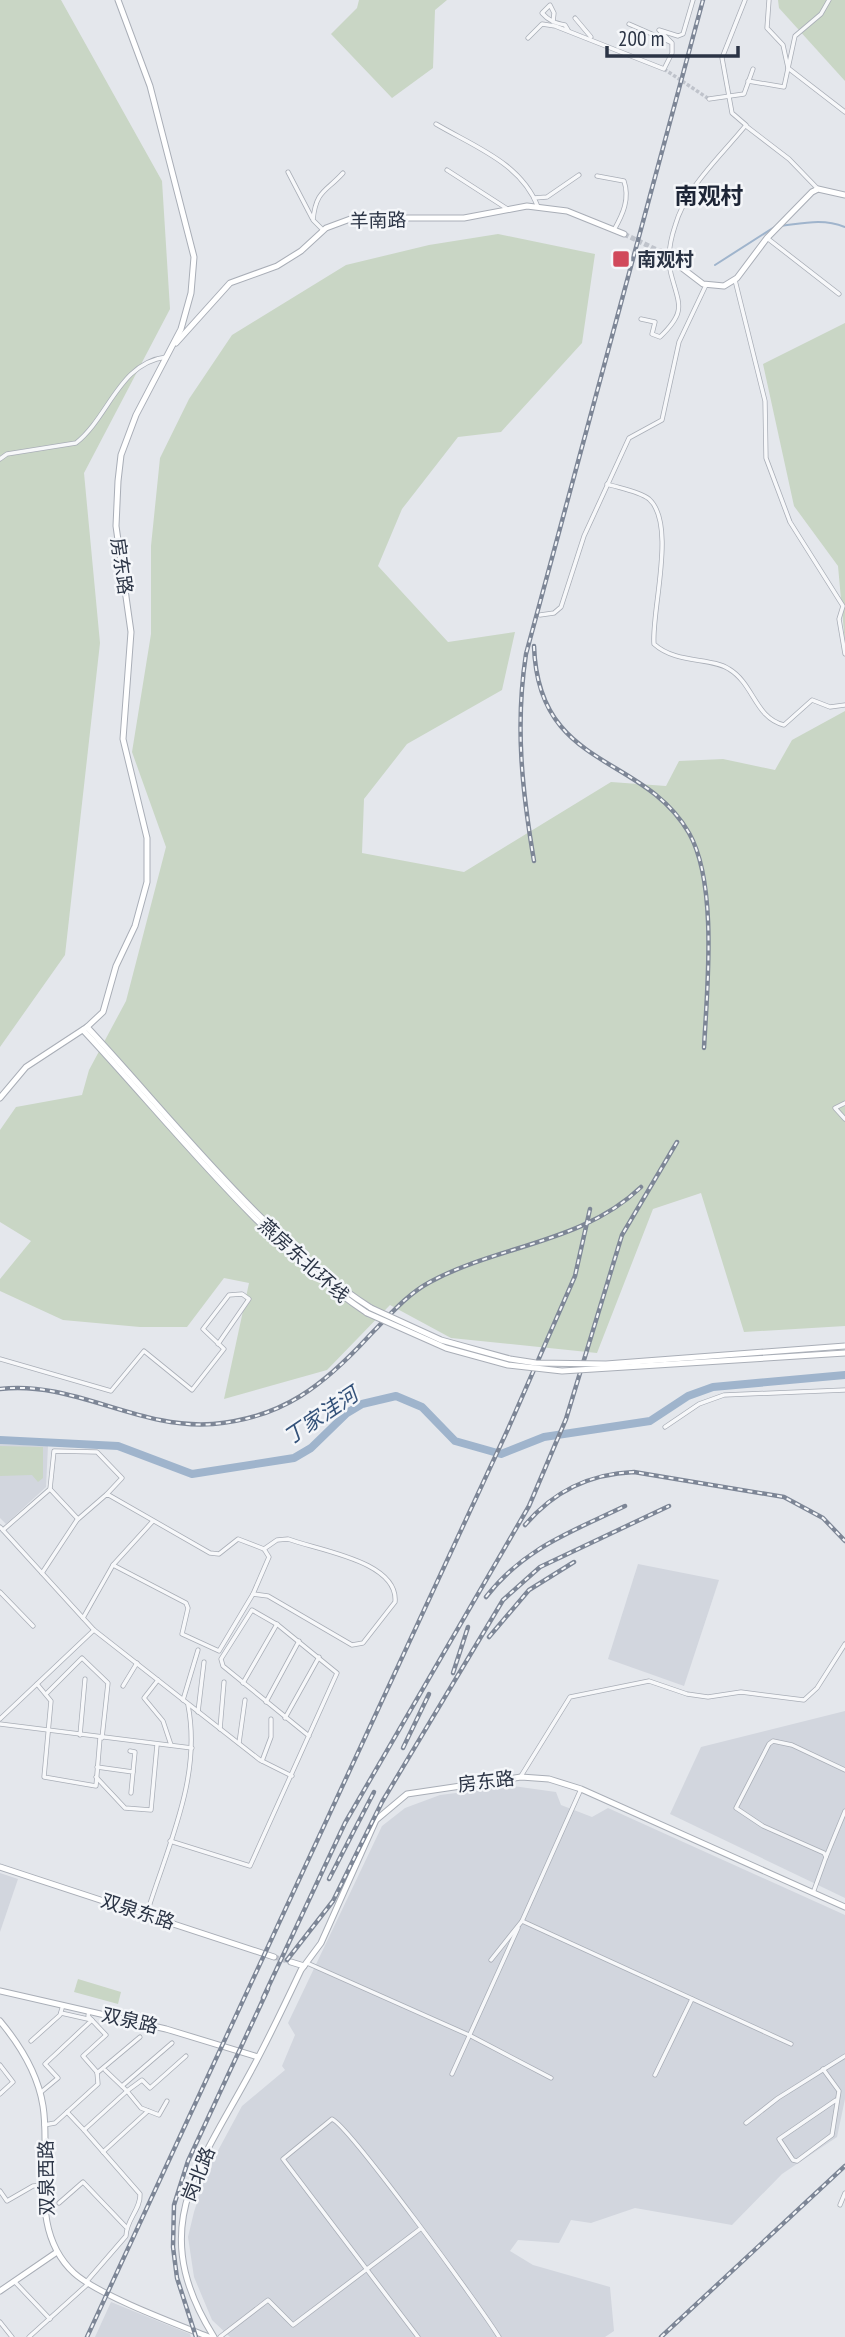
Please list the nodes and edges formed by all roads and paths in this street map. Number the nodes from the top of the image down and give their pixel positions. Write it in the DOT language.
graph roads {
  1 [pos="118,0"];
  2 [pos="693,0"];
  3 [pos="745,0"];
  4 [pos="769,0"];
  5 [pos="829,0"];
  6 [pos="575,18"];
  7 [pos="552,22"];
  8 [pos="629,24"];
  9 [pos="568,30"];
  10 [pos="528,38"];
  11 [pos="595,41"];
  12 [pos="672,43"];
  13 [pos="788,68"];
  14 [pos="753,69"];
  15 [pos="748,81"];
  16 [pos="728,95"];
  17 [pos="709,99"];
  18 [pos="845,112"];
  19 [pos="436,124"];
  20 [pos="746,125"];
  21 [pos="447,170"];
  22 [pos="288,172"];
  23 [pos="343,173"];
  24 [pos="579,175"];
  25 [pos="597,176"];
  26 [pos="818,189"];
  27 [pos="845,195"];
  28 [pos="534,198"];
  29 [pos="538,207"];
  30 [pos="509,209"];
  31 [pos="313,220"];
  32 [pos="323,230"];
  33 [pos="614,230"];
  34 [pos="624,233"];
  35 [pos="767,238"];
  36 [pos="661,252"];
  37 [pos="670,257"];
  38 [pos="735,280"];
  39 [pos="706,285"];
  40 [pos="839,293"];
  41 [pos="641,319"];
  42 [pos="174,346"];
  43 [pos="168,356"];
  44 [pos="0,459"];
  45 [pos="607,484"];
  46 [pos="540,615"];
  47 [pos="845,654"];
  48 [pos="845,705"];
  49 [pos="85,1028"];
  50 [pos="0,1098"];
  51 [pos="845,1103"];
  52 [pos="845,1119"];
  53 [pos="369,1310"];
  54 [pos="218,1344"];
  55 [pos="845,1346"];
  56 [pos="845,1353"];
  57 [pos="0,1359"];
  58 [pos="845,1390"];
  59 [pos="665,1427"];
  60 [pos="50,1489"];
  61 [pos="107,1494"];
  62 [pos="78,1519"];
  63 [pos="153,1521"];
  64 [pos="2,1528"];
  65 [pos="264,1549"];
  66 [pos="113,1565"];
  67 [pos="42,1573"];
  68 [pos="0,1592"];
  69 [pos="253,1594"];
  70 [pos="83,1618"];
  71 [pos="277,1624"];
  72 [pos="33,1626"];
  73 [pos="94,1630"];
  74 [pos="299,1641"];
  75 [pos="845,1643"];
  76 [pos="198,1650"];
  77 [pos="319,1657"];
  78 [pos="204,1662"];
  79 [pos="137,1663"];
  80 [pos="85,1679"];
  81 [pos="158,1680"];
  82 [pos="224,1682"];
  83 [pos="243,1683"];
  84 [pos="37,1684"];
  85 [pos="123,1686"];
  86 [pos="46,1693"];
  87 [pos="245,1700"];
  88 [pos="186,1702"];
  89 [pos="266,1702"];
  90 [pos="198,1712"];
  91 [pos="285,1718"];
  92 [pos="271,1719"];
  93 [pos="0,1721"];
  94 [pos="220,1729"];
  95 [pos="49,1731"];
  96 [pos="80,1735"];
  97 [pos="309,1736"];
  98 [pos="102,1738"];
  99 [pos="239,1743"];
  100 [pos="158,1744"];
  101 [pos="171,1746"];
  102 [pos="193,1748"];
  103 [pos="130,1751"];
  104 [pos="262,1761"];
  105 [pos="97,1767"];
  106 [pos="845,1770"];
  107 [pos="133,1772"];
  108 [pos="292,1776"];
  109 [pos="96,1777"];
  110 [pos="521,1777"];
  111 [pos="581,1789"];
  112 [pos="131,1793"];
  113 [pos="845,1811"];
  114 [pos="170,1841"];
  115 [pos="827,1857"];
  116 [pos="0,1867"];
  117 [pos="813,1893"];
  118 [pos="845,1907"];
  119 [pos="146,1913"];
  120 [pos="522,1922"];
  121 [pos="274,1957"];
  122 [pos="491,1960"];
  123 [pos="291,1962"];
  124 [pos="306,1965"];
  125 [pos="0,1991"];
  126 [pos="692,1999"];
  127 [pos="63,2005"];
  128 [pos="89,2011"];
  129 [pos="61,2013"];
  130 [pos="92,2020"];
  131 [pos="0,2021"];
  132 [pos="140,2036"];
  133 [pos="469,2037"];
  134 [pos="31,2041"];
  135 [pos="172,2043"];
  136 [pos="790,2044"];
  137 [pos="186,2056"];
  138 [pos="845,2056"];
  139 [pos="258,2057"];
  140 [pos="0,2065"];
  141 [pos="823,2069"];
  142 [pos="105,2070"];
  143 [pos="97,2073"];
  144 [pos="452,2074"];
  145 [pos="654,2075"];
  146 [pos="551,2078"];
  147 [pos="122,2086"];
  148 [pos="127,2091"];
  149 [pos="40,2093"];
  150 [pos="0,2094"];
  151 [pos="836,2100"];
  152 [pos="167,2101"];
  153 [pos="148,2111"];
  154 [pos="67,2112"];
  155 [pos="746,2123"];
  156 [pos="44,2125"];
  157 [pos="84,2130"];
  158 [pos="103,2152"];
  159 [pos="45,2184"];
  160 [pos="0,2191"];
  161 [pos="845,2193"];
  162 [pos="59,2203"];
  163 [pos="840,2205"];
  164 [pos="126,2227"];
  165 [pos="420,2229"];
  166 [pos="57,2252"];
  167 [pos="366,2269"];
  168 [pos="14,2281"];
  169 [pos="88,2283"];
  170 [pos="0,2291"];
  171 [pos="50,2319"];
  172 [pos="0,2322"];
  173 [pos="12,2337"];
  174 [pos="30,2337"];
  175 [pos="209,2337"];
  176 [pos="214,2337"];
  177 [pos="220,2337"];
  178 [pos="418,2337"];
  179 [pos="499,2337"];
  1 -- 42 [label="main road, 房东路"];
  2 -- 12 [label="street"];
  3 -- 16 [label="street"];
  4 -- 13 [label="street"];
  5 -- 13 [label="street"];
  6 -- 11 [label="street"];
  7 -- 7 [label="street"];
  7 -- 9 [label="street"];
  8 -- 12 [label="street"];
  9 -- 10 [label="street"];
  9 -- 11 [label="street"];
  11 -- 12 [label="street"];
  13 -- 15 [label="street"];
  13 -- 18 [label="street"];
  14 -- 15 [label="street"];
  15 -- 16 [label="street"];
  16 -- 17 [label="street"];
  16 -- 20 [label="street"];
  19 -- 28 [label="street"];
  20 -- 26 [label="street"];
  20 -- 37 [label="street"];
  21 -- 30 [label="street"];
  22 -- 31 [label="street"];
  23 -- 31 [label="street"];
  24 -- 28 [label="street"];
  25 -- 33 [label="street"];
  26 -- 27 [label="main road"];
  26 -- 35 [label="main road"];
  28 -- 29 [label="street"];
  29 -- 30 [label="main road, 羊南路"];
  29 -- 33 [label="main road, 羊南路"];
  30 -- 32 [label="main road, 羊南路"];
  31 -- 32 [label="street"];
  32 -- 42 [label="main road, 羊南路"];
  33 -- 34 [label="main road, 羊南路"];
  35 -- 38 [label="main road"];
  35 -- 40 [label="street"];
  36 -- 37 [label="main road"];
  37 -- 39 [label="main road"];
  37 -- 41 [label="street"];
  38 -- 39 [label="main road"];
  38 -- 47 [label="street"];
  39 -- 45 [label="street"];
  42 -- 43 [label="main road, 房东路"];
  43 -- 44 [label="street"];
  43 -- 49 [label="main road, 房东路"];
  45 -- 46 [label="street"];
  45 -- 48 [label="street"];
  49 -- 50 [label="main road, 房东路"];
  49 -- 53 [label="main road, 燕房东北环线"];
  51 -- 52 [label="street"];
  53 -- 55 [label="main road, 燕房东北环线, bridge"];
  53 -- 56 [label="main road, 燕房东北环线, bridge"];
  54 -- 54 [label="street"];
  54 -- 57 [label="street"];
  58 -- 59 [label="street"];
  60 -- 61 [label="street"];
  60 -- 62 [label="street"];
  60 -- 64 [label="street"];
  61 -- 62 [label="street"];
  61 -- 63 [label="street"];
  62 -- 67 [label="street"];
  63 -- 65 [label="street"];
  63 -- 66 [label="street"];
  64 -- 67 [label="street"];
  65 -- 69 [label="street"];
  65 -- 69 [label="street"];
  66 -- 69 [label="street"];
  66 -- 70 [label="street"];
  67 -- 70 [label="street"];
  68 -- 72 [label="street"];
  70 -- 73 [label="street"];
  71 -- 74 [label="street"];
  71 -- 83 [label="street"];
  71 -- 83 [label="street"];
  73 -- 79 [label="street"];
  73 -- 84 [label="street"];
  74 -- 77 [label="street"];
  74 -- 89 [label="street"];
  75 -- 110 [label="street"];
  76 -- 88 [label="street"];
  77 -- 91 [label="street"];
  77 -- 97 [label="street"];
  78 -- 90 [label="street"];
  79 -- 81 [label="street"];
  79 -- 85 [label="street"];
  80 -- 96 [label="street"];
  81 -- 88 [label="street"];
  81 -- 101 [label="street"];
  82 -- 94 [label="street"];
  83 -- 89 [label="street"];
  84 -- 86 [label="street"];
  84 -- 93 [label="street"];
  86 -- 95 [label="street"];
  86 -- 98 [label="street"];
  87 -- 99 [label="street"];
  88 -- 90 [label="street"];
  88 -- 102 [label="street"];
  89 -- 91 [label="street"];
  90 -- 94 [label="street"];
  91 -- 97 [label="street"];
  92 -- 104 [label="street"];
  93 -- 95 [label="street"];
  94 -- 99 [label="street"];
  95 -- 96 [label="street"];
  95 -- 109 [label="street"];
  96 -- 98 [label="street"];
  97 -- 108 [label="street"];
  98 -- 100 [label="street"];
  98 -- 105 [label="street"];
  99 -- 104 [label="street"];
  100 -- 101 [label="street"];
  100 -- 109 [label="street"];
  101 -- 102 [label="street"];
  102 -- 114 [label="street"];
  103 -- 107 [label="street"];
  104 -- 108 [label="street"];
  105 -- 107 [label="street"];
  105 -- 109 [label="street"];
  106 -- 115 [label="street"];
  107 -- 112 [label="street"];
  108 -- 114 [label="street"];
  110 -- 111 [label="main road, 房东路"];
  110 -- 124 [label="main road, 房东路"];
  111 -- 117 [label="main road, 房东路"];
  111 -- 120 [label="street"];
  113 -- 115 [label="street"];
  114 -- 119 [label="street"];
  115 -- 117 [label="street"];
  116 -- 119 [label="main road, 双泉东路"];
  117 -- 118 [label="main road, 房东路"];
  119 -- 121 [label="main road, 双泉东路"];
  120 -- 122 [label="street"];
  120 -- 126 [label="street"];
  120 -- 133 [label="street"];
  123 -- 124 [label="main road"];
  124 -- 133 [label="street"];
  124 -- 139 [label="main road, 房东路"];
  125 -- 127 [label="main road, 双泉路"];
  126 -- 136 [label="street"];
  126 -- 145 [label="street"];
  127 -- 128 [label="main road, 双泉路"];
  127 -- 129 [label="street"];
  128 -- 130 [label="street"];
  128 -- 139 [label="main road, 双泉路"];
  129 -- 130 [label="street"];
  129 -- 134 [label="street"];
  130 -- 143 [label="street"];
  130 -- 149 [label="street"];
  131 -- 149 [label="main road, 双泉西路"];
  132 -- 142 [label="street"];
  133 -- 144 [label="street"];
  133 -- 146 [label="street"];
  135 -- 147 [label="street"];
  137 -- 148 [label="street"];
  138 -- 141 [label="street"];
  139 -- 176 [label="main road, 岗北路"];
  140 -- 150 [label="street"];
  141 -- 151 [label="street"];
  141 -- 155 [label="street"];
  142 -- 143 [label="street"];
  142 -- 147 [label="street"];
  143 -- 154 [label="street"];
  147 -- 148 [label="street"];
  148 -- 153 [label="street"];
  148 -- 157 [label="street"];
  149 -- 156 [label="main road, 双泉西路"];
  151 -- 151 [label="street"];
  152 -- 153 [label="street"];
  153 -- 158 [label="street"];
  154 -- 156 [label="street"];
  154 -- 157 [label="street"];
  156 -- 159 [label="main road, 双泉西路"];
  157 -- 158 [label="street"];
  158 -- 164 [label="street"];
  159 -- 160 [label="street"];
  159 -- 166 [label="main road, 双泉西路"];
  161 -- 163 [label="street"];
  162 -- 164 [label="street"];
  164 -- 169 [label="street"];
  165 -- 167 [label="street"];
  165 -- 167 [label="street"];
  165 -- 179 [label="street"];
  166 -- 168 [label="main road"];
  166 -- 169 [label="main road, 双泉西路"];
  167 -- 177 [label="street"];
  167 -- 178 [label="street"];
  168 -- 170 [label="main road"];
  168 -- 171 [label="street"];
  169 -- 171 [label="street"];
  169 -- 175 [label="main road, 双泉西路"];
  171 -- 174 [label="street"];
  172 -- 173 [label="street"];
}
